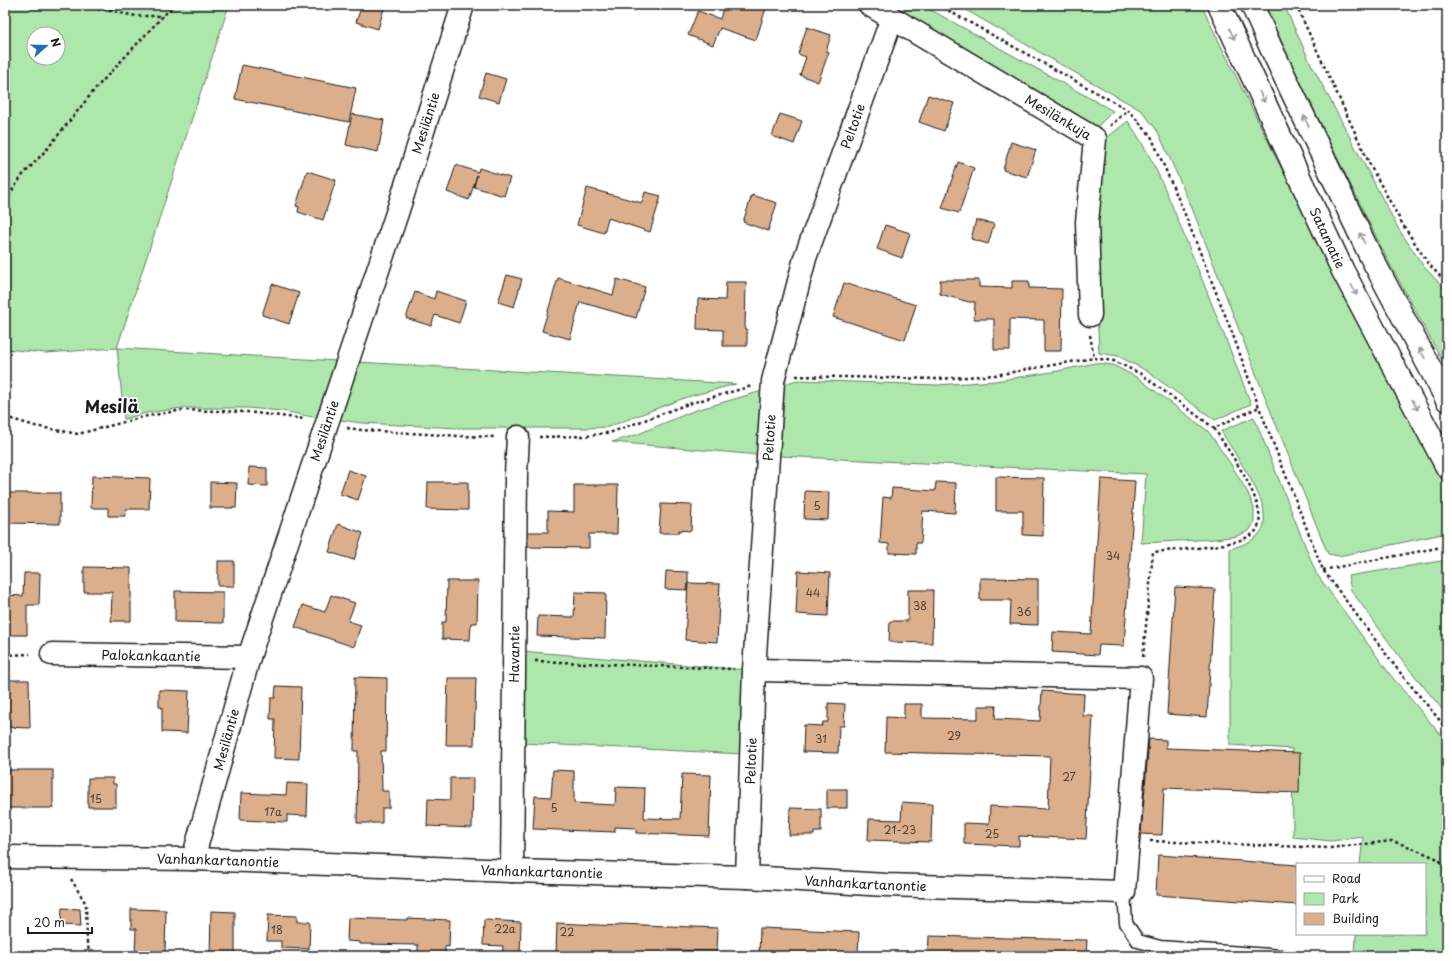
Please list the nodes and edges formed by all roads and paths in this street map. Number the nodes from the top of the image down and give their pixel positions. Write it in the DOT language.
graph roads {
  1 [pos="86,5"];
  2 [pos="175,5"];
  3 [pos="463,5"];
  4 [pos="870,5"];
  5 [pos="938,5"];
  6 [pos="1219,5"];
  7 [pos="1252,5"];
  8 [pos="1296,5"];
  9 [pos="163,16"];
  10 [pos="892,18"];
  11 [pos="5,201"];
  12 [pos="1447,284"];
  13 [pos="1090,315"];
  14 [pos="773,381"];
  15 [pos="1447,400"];
  16 [pos="1259,407"];
  17 [pos="5,417"];
  18 [pos="326,425"];
  19 [pos="1214,428"];
  20 [pos="518,437"];
  21 [pos="1447,467"];
  22 [pos="1447,546"];
  23 [pos="1323,570"];
  24 [pos="52,654"];
  25 [pos="249,657"];
  26 [pos="514,660"];
  27 [pos="754,670"];
  28 [pos="1141,678"];
  29 [pos="1447,729"];
  30 [pos="1128,840"];
  31 [pos="5,857"];
  32 [pos="57,858"];
  33 [pos="193,859"];
  34 [pos="512,871"];
  35 [pos="1447,871"];
  36 [pos="747,877"];
  37 [pos="1124,892"];
  38 [pos="91,956"];
  39 [pos="1282,956"];
  1 -- 9 [label="path"];
  2 -- 9 [label="path"];
  3 -- 18 [label="street, Mesiläntie"];
  4 -- 10 [label="street, Mesilänkuja"];
  5 -- 16 [label="path"];
  6 -- 21 [label="street, Satamatie, one-way"];
  15 -- 7 [label="street, one-way"];
  8 -- 12 [label="path"];
  9 -- 11 [label="path"];
  10 -- 13 [label="street, Mesilänkuja"];
  10 -- 14 [label="street, Peltotie"];
  14 -- 19 [label="path"];
  14 -- 20 [label="path"];
  14 -- 27 [label="street, Peltotie"];
  16 -- 19 [label="path"];
  16 -- 23 [label="path"];
  17 -- 18 [label="path"];
  18 -- 20 [label="path"];
  18 -- 25 [label="street, Mesiläntie"];
  19 -- 28 [label="path"];
  20 -- 26 [label="street, Havantie"];
  22 -- 23 [label="path"];
  23 -- 29 [label="path"];
  24 -- 25 [label="street, Palokankaantie"];
  25 -- 33 [label="street, Mesiläntie"];
  26 -- 27 [label="path"];
  26 -- 34 [label="street, Havantie"];
  27 -- 28 [label="street"];
  27 -- 36 [label="street, Peltotie"];
  28 -- 30 [label="street"];
  30 -- 35 [label="path"];
  30 -- 37 [label="street"];
  31 -- 32 [label="street, Vanhankartanontie"];
  32 -- 33 [label="street, Vanhankartanontie"];
  32 -- 38 [label="path"];
  33 -- 34 [label="street, Vanhankartanontie"];
  34 -- 36 [label="street, Vanhankartanontie"];
  36 -- 37 [label="street, Vanhankartanontie"];
  37 -- 39 [label="lane"];
}
